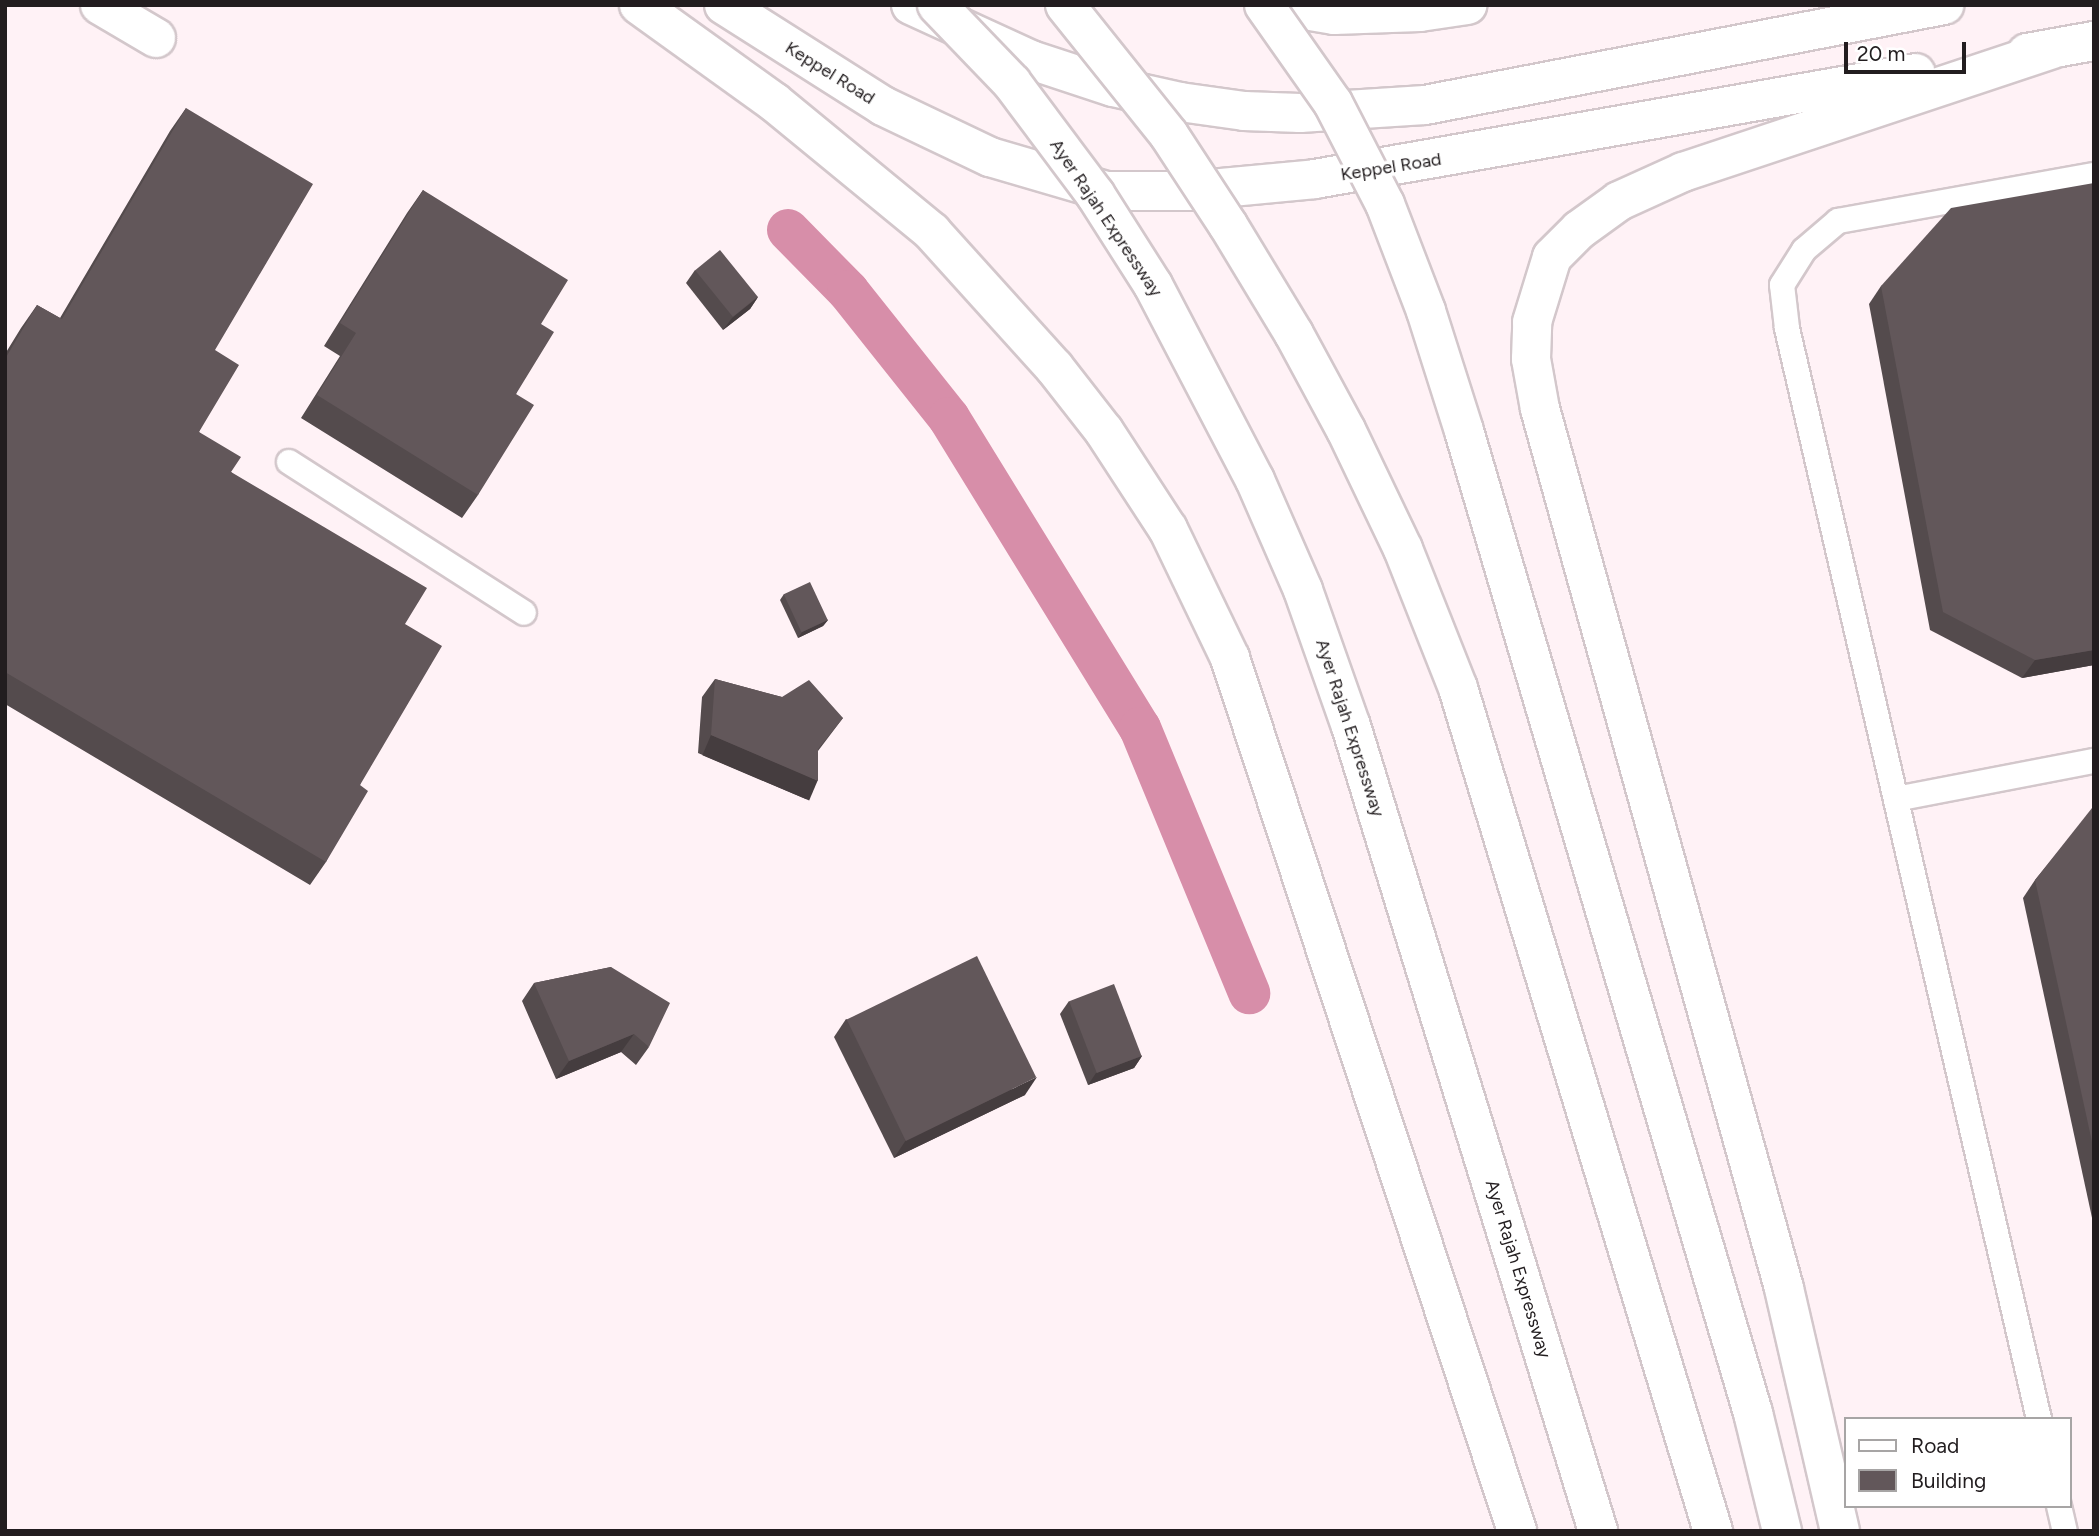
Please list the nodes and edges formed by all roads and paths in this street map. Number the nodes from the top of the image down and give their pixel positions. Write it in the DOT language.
graph roads {
  1 [pos="100,5"];
  2 [pos="639,5"];
  3 [pos="724,5"];
  4 [pos="911,5"];
  5 [pos="937,5"];
  6 [pos="1065,5"];
  7 [pos="1264,5"];
  8 [pos="1275,5"];
  9 [pos="1467,5"];
  10 [pos="1944,5"];
  11 [pos="156,38"];
  12 [pos="2094,41"];
  13 [pos="2052,49"];
  14 [pos="2094,175"];
  15 [pos="289,462"];
  16 [pos="524,613"];
  17 [pos="2094,761"];
  18 [pos="1896,799"];
  19 [pos="2039,1417"];
  20 [pos="2059,1508"];
  21 [pos="1517,1531"];
  22 [pos="1598,1531"];
  23 [pos="1713,1531"];
  24 [pos="1782,1531"];
  25 [pos="1840,1531"];
  26 [pos="2065,1531"];
  1 -- 11 [label="main road"];
  2 -- 21 [label="main road"];
  3 -- 13 [label="main road, Keppel Road"];
  4 -- 10 [label="main road"];
  5 -- 22 [label="main road, Ayer Rajah Expressway, bridge"];
  6 -- 23 [label="main road, bridge"];
  7 -- 24 [label="main road, bridge"];
  8 -- 9 [label="main road"];
  12 -- 13 [label="main road, Keppel Road"];
  13 -- 25 [label="main road"];
  14 -- 18 [label="lane"];
  15 -- 16 [label="lane"];
  17 -- 18 [label="lane"];
  18 -- 19 [label="lane"];
  20 -- 26 [label="lane"];
}
